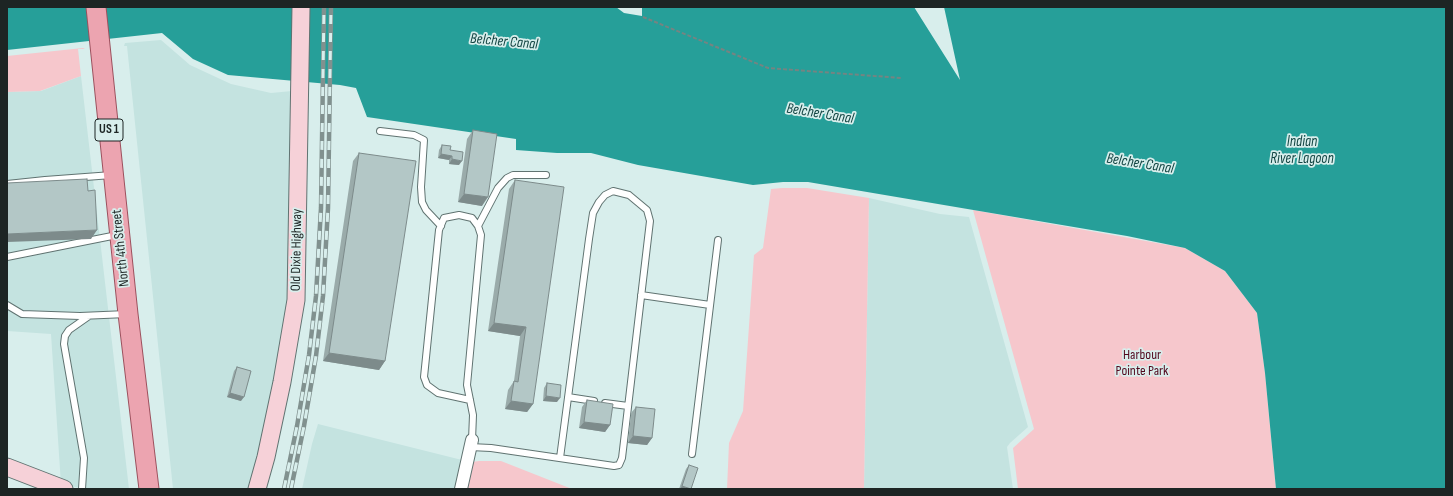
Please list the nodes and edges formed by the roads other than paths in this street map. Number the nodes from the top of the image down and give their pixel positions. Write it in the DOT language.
graph roads {
  1 [pos="96,7"];
  2 [pos="301,7"];
  3 [pos="380,131"];
  4 [pos="114,175"];
  5 [pos="546,175"];
  6 [pos="7,184"];
  7 [pos="441,226"];
  8 [pos="478,226"];
  9 [pos="120,235"];
  10 [pos="718,240"];
  11 [pos="7,257"];
  12 [pos="641,295"];
  13 [pos="7,305"];
  14 [pos="710,306"];
  15 [pos="128,314"];
  16 [pos="89,316"];
  17 [pos="568,397"];
  18 [pos="470,400"];
  19 [pos="628,406"];
  20 [pos="471,443"];
  21 [pos="692,454"];
  22 [pos="560,458"];
  23 [pos="7,467"];
  24 [pos="64,489"];
  25 [pos="82,489"];
  26 [pos="149,489"];
  27 [pos="257,489"];
  28 [pos="461,489"];
  1 -- 4 [label="main road, North 4th Street / US 1"];
  2 -- 27 [label="street, Old Dixie Highway"];
  3 -- 7 [label="lane"];
  4 -- 6 [label="lane"];
  4 -- 9 [label="main road, North 4th Street / US 1"];
  5 -- 8 [label="lane"];
  7 -- 8 [label="lane"];
  7 -- 18 [label="lane"];
  8 -- 18 [label="lane"];
  9 -- 11 [label="lane"];
  9 -- 15 [label="main road, North 4th Street / US 1"];
  10 -- 14 [label="lane"];
  12 -- 14 [label="lane"];
  12 -- 17 [label="lane"];
  12 -- 19 [label="lane"];
  13 -- 16 [label="lane"];
  14 -- 21 [label="lane"];
  15 -- 16 [label="lane"];
  15 -- 26 [label="main road, North 4th Street / US 1"];
  16 -- 25 [label="lane"];
  17 -- 19 [label="lane"];
  17 -- 22 [label="lane"];
  18 -- 20 [label="lane"];
  19 -- 22 [label="lane"];
  20 -- 22 [label="lane"];
  20 -- 28 [label="street"];
  23 -- 24 [label="street"];
}
